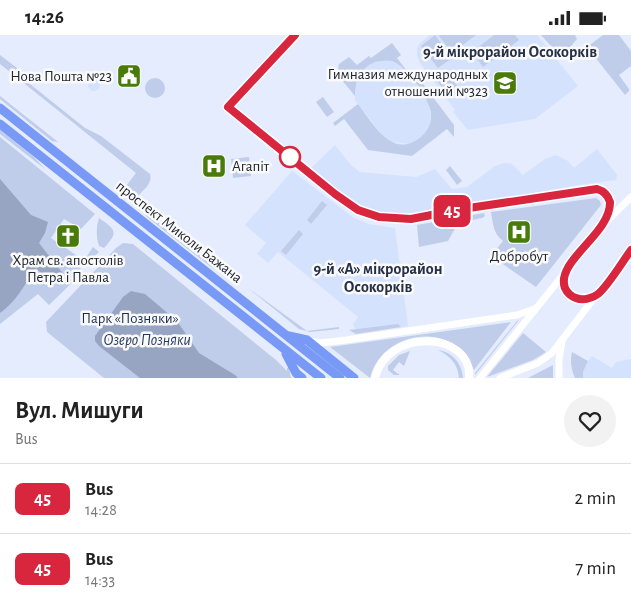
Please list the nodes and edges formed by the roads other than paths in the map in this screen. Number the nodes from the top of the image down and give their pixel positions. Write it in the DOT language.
graph roads {
  1 [pos="0,108"];
  2 [pos="0,124"];
  3 [pos="631,197"];
  4 [pos="631,250"];
  5 [pos="565,272"];
  6 [pos="598,294"];
  7 [pos="537,307"];
  8 [pos="286,335"];
  9 [pos="563,340"];
  10 [pos="307,341"];
  11 [pos="280,345"];
  12 [pos="299,376"];
  13 [pos="321,378"];
  14 [pos="340,378"];
  15 [pos="354,378"];
  16 [pos="375,378"];
  17 [pos="469,378"];
  18 [pos="480,378"];
  19 [pos="500,378"];
  20 [pos="559,378"];
  1 -- 8 [label="highway, проспект Миколи Бажана"];
  2 -- 11 [label="highway, проспект Миколи Бажана"];
  3 -- 5 [label="street"];
  4 -- 6 [label="street"];
  5 -- 6 [label="street"];
  5 -- 7 [label="street"];
  6 -- 9 [label="street"];
  7 -- 10 [label="street"];
  7 -- 18 [label="street"];
  8 -- 10 [label="highway"];
  8 -- 14 [label="highway, проспект Миколи Бажана"];
  9 -- 19 [label="street"];
  9 -- 20 [label="street"];
  10 -- 15 [label="highway"];
  11 -- 12 [label="highway"];
  11 -- 13 [label="highway, проспект Миколи Бажана"];
  16 -- 17 [label="main road"];
}
